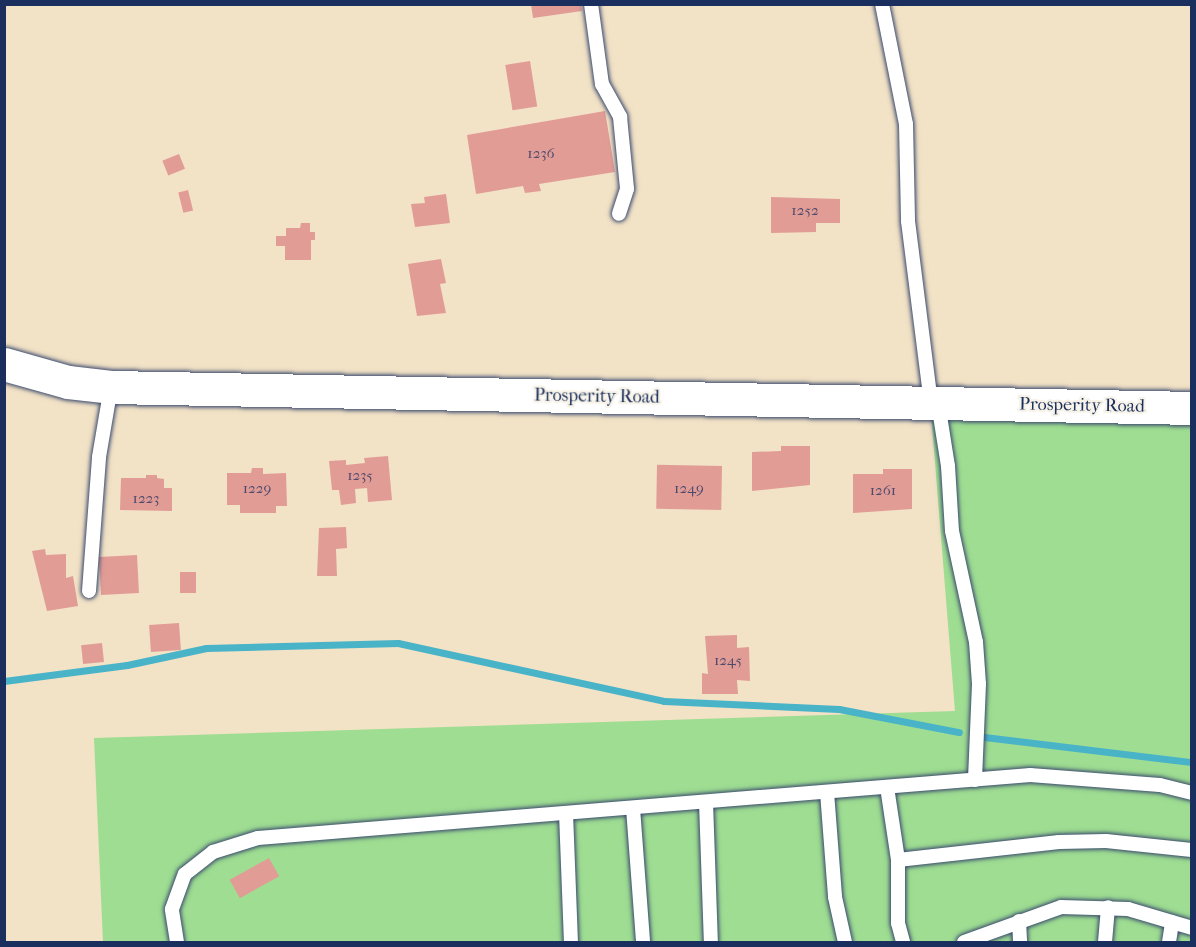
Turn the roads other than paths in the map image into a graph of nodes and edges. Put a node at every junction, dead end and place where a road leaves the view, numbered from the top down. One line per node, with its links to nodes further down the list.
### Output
1 (591, 4): 3 (lane)
2 (882, 4): 6 (lane)
3 (619, 214)
4 (4, 364): 5 (street, Prosperity Road)
5 (111, 387): 6 (street, Prosperity Road); 8 (lane)
6 (934, 403): 7 (street, Prosperity Road); 9 (lane)
7 (1191, 408)
8 (89, 591)
9 (975, 780): 10 (lane); 12 (lane)
10 (887, 787): 11 (lane); 17 (lane)
11 (827, 792): 13 (lane); 26 (lane)
12 (1191, 793)
13 (706, 802): 14 (lane); 25 (lane)
14 (633, 808): 15 (lane); 24 (lane)
15 (566, 813): 22 (lane); 23 (lane)
16 (1191, 850): 17 (lane)
17 (898, 860): 27 (lane)
18 (1108, 907): 19 (lane); 20 (lane); 30 (lane)
19 (1019, 921): 28 (lane); 29 (lane)
20 (1172, 922): 21 (lane); 31 (lane)
21 (1191, 928)
22 (177, 942)
23 (571, 942)
24 (643, 942)
25 (711, 942)
26 (845, 942)
27 (903, 942)
28 (964, 942)
29 (1020, 942)
30 (1105, 942)
31 (1169, 942)

